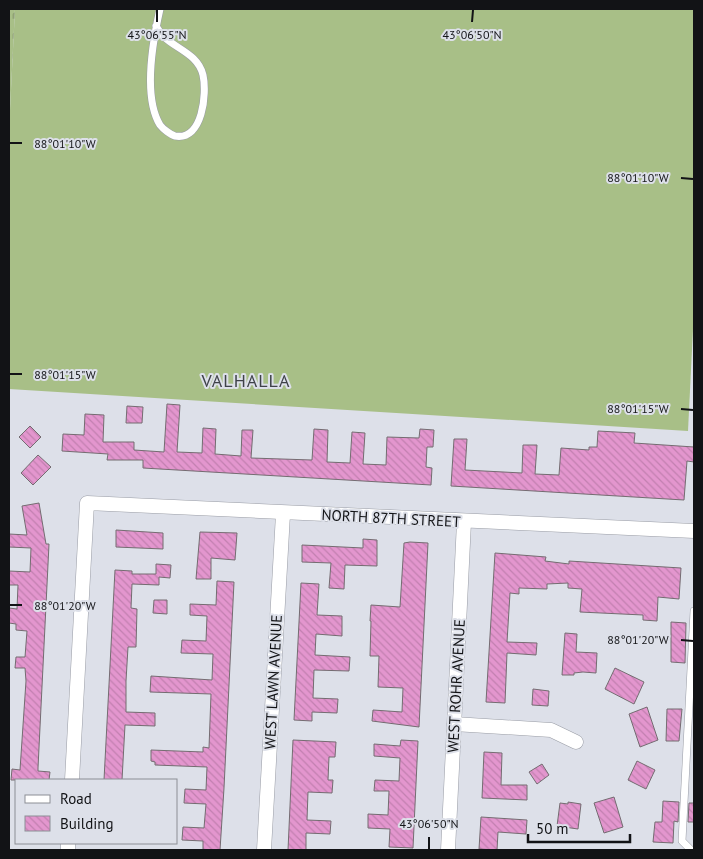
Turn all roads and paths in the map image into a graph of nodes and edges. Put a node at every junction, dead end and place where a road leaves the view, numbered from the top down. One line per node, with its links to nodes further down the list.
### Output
1 (160, 9): 2 (lane)
2 (156, 26): 2 (lane)
3 (282, 514): 4 (street, NORTH 87TH STREET); 9 (street, NORTH 87TH STREET); 10 (street, WEST LAWN AVENUE)
4 (464, 522): 5 (street, NORTH 87TH STREET); 7 (street, WEST ROHR AVENUE)
5 (694, 531)
6 (694, 611): 12 (lane)
7 (454, 724): 8 (street); 11 (street, WEST ROHR AVENUE)
8 (576, 742)
9 (72, 779)
10 (264, 850)
11 (448, 850)
12 (691, 850)

